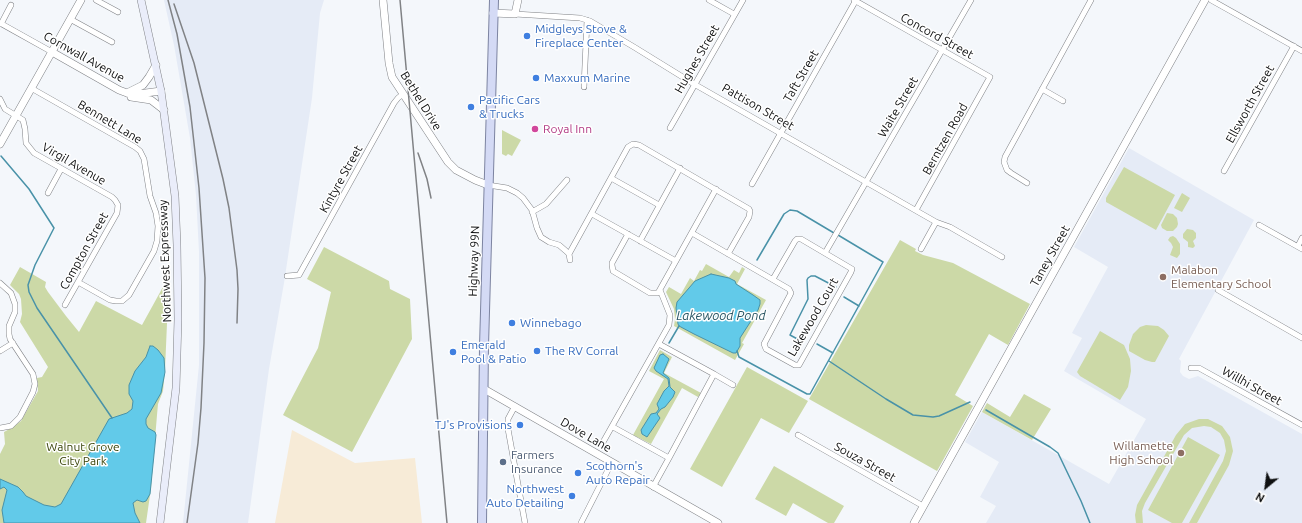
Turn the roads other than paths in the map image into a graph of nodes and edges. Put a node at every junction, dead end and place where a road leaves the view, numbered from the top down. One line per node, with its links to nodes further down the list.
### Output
1 (81, 0): 19 (street)
2 (96, 0): 15 (street)
3 (141, 0): 27 (main road, Northwest Expressway)
4 (383, 0): 35 (street, Bethel Drive)
5 (494, 0): 16 (main road, Highway 99N)
6 (518, 0): 17 (street)
7 (709, 0): 18 (street)
8 (742, 0): 18 (street, Hughes Street)
9 (855, 0): 24 (street, Concord Street); 41 (street, Taft Street)
10 (971, 0): 24 (street, Waite Street)
11 (1090, 0): 32 (street)
12 (1205, 0): 95 (street, Taney Street)
13 (1211, 0): 23 (street)
14 (12, 5): 21 (street)
15 (118, 12)
16 (493, 13): 17 (street, Pattison Street); 51 (main road, Highway 99N)
17 (515, 14): 20 (street, Pattison Street)
18 (734, 14): 29 (street, Hughes Street)
19 (70, 18): 22 (street); 26 (street)
20 (587, 20): 29 (street, Pattison Street); 31 (street)
21 (1, 23): 26 (street, Cornwall Avenue)
22 (112, 42)
23 (1294, 46): 25 (street); 45 (street, Ellsworth Street)
24 (942, 50): 28 (street, Concord Street); 48 (street, Waite Street)
25 (1302, 51)
26 (52, 52): 30 (street); 34 (street, Cornwall Avenue)
27 (156, 65): 33 (main road, Northwest Expressway); 34 (street)
28 (990, 77): 56 (street, Berntzen Road)
29 (694, 84): 40 (street, Hughes Street); 41 (street, Pattison Street)
30 (31, 88): 39 (street); 73 (street, Bennett Lane)
31 (584, 88)
32 (1042, 89): 37 (street); 49 (street)
33 (161, 91): 34 (street, Cornwall Avenue); 38 (main road, Northwest Expressway)
34 (127, 93): 38 (street)
35 (403, 94): 51 (street, Bethel Drive); 71 (street, Kintyre Street)
36 (0, 99): 39 (street, Virgil Avenue)
37 (1063, 101)
38 (164, 110): 96 (main road, Northwest Expressway)
39 (16, 116): 42 (street); 44 (street, Virgil Avenue)
40 (670, 128)
41 (780, 133): 48 (street, Pattison Street); 50 (street, Taft Street)
42 (0, 144)
43 (680, 168): 46 (street); 52 (street); 55 (street)
44 (61, 169): 53 (street); 54 (street, Virgil Avenue)
45 (1224, 171)
46 (611, 178): 55 (street); 58 (street)
47 (567, 180): 57 (street)
48 (866, 182): 56 (street, Pattison Street); 67 (street, Waite Street)
49 (1027, 183)
50 (752, 184)
51 (488, 185): 57 (street); 85 (main road, Highway 99N)
52 (716, 189): 61 (street); 68 (street)
53 (48, 193)
54 (118, 205): 73 (street, Compton Street)
55 (660, 205): 64 (street)
56 (916, 210): 59 (street, Pattison Street)
57 (532, 212): 58 (street)
58 (592, 214): 62 (street)
59 (936, 222): 66 (street); 69 (street, Pattison Street)
60 (1259, 225): 65 (street)
61 (692, 233): 68 (street, Lakewood Court); 70 (street)
62 (628, 234): 64 (street); 75 (street)
63 (1302, 238): 65 (street)
64 (640, 241): 70 (street)
65 (1300, 248)
66 (921, 249)
67 (825, 253): 72 (street, Lakewood Court); 72 (street, Lakewood Court)
68 (728, 254): 72 (street, Lakewood Court)
69 (1002, 257)
70 (676, 261): 75 (street)
71 (287, 276)
72 (773, 279)
73 (78, 282): 77 (street, Compton Street)
74 (0, 283): 79 (street)
75 (660, 290): 80 (street)
76 (1218, 290): 78 (street)
77 (65, 306)
78 (1302, 338)
79 (13, 343): 81 (street); 89 (street)
80 (659, 344): 83 (street); 88 (street)
81 (0, 351)
82 (1191, 368): 87 (street, Willhi Street)
83 (714, 374): 84 (street); 92 (street)
84 (733, 385)
85 (484, 389): 86 (street, Dove Lane); 97 (main road, Highway 99N)
86 (515, 406): 93 (street, Dove Lane); 98 (street)
87 (1302, 424)
88 (613, 427): 91 (street); 92 (street)
89 (0, 428)
90 (798, 435): 95 (street, Souza Street)
91 (602, 444)
92 (668, 458): 94 (street)
93 (612, 462): 94 (street, Dove Lane); 99 (street)
94 (653, 487): 100 (street, Dove Lane)
95 (924, 506): 101 (street, Taney Street)
96 (160, 523)
97 (482, 523)
98 (525, 523)
99 (581, 523)
100 (718, 523)
101 (914, 523)

